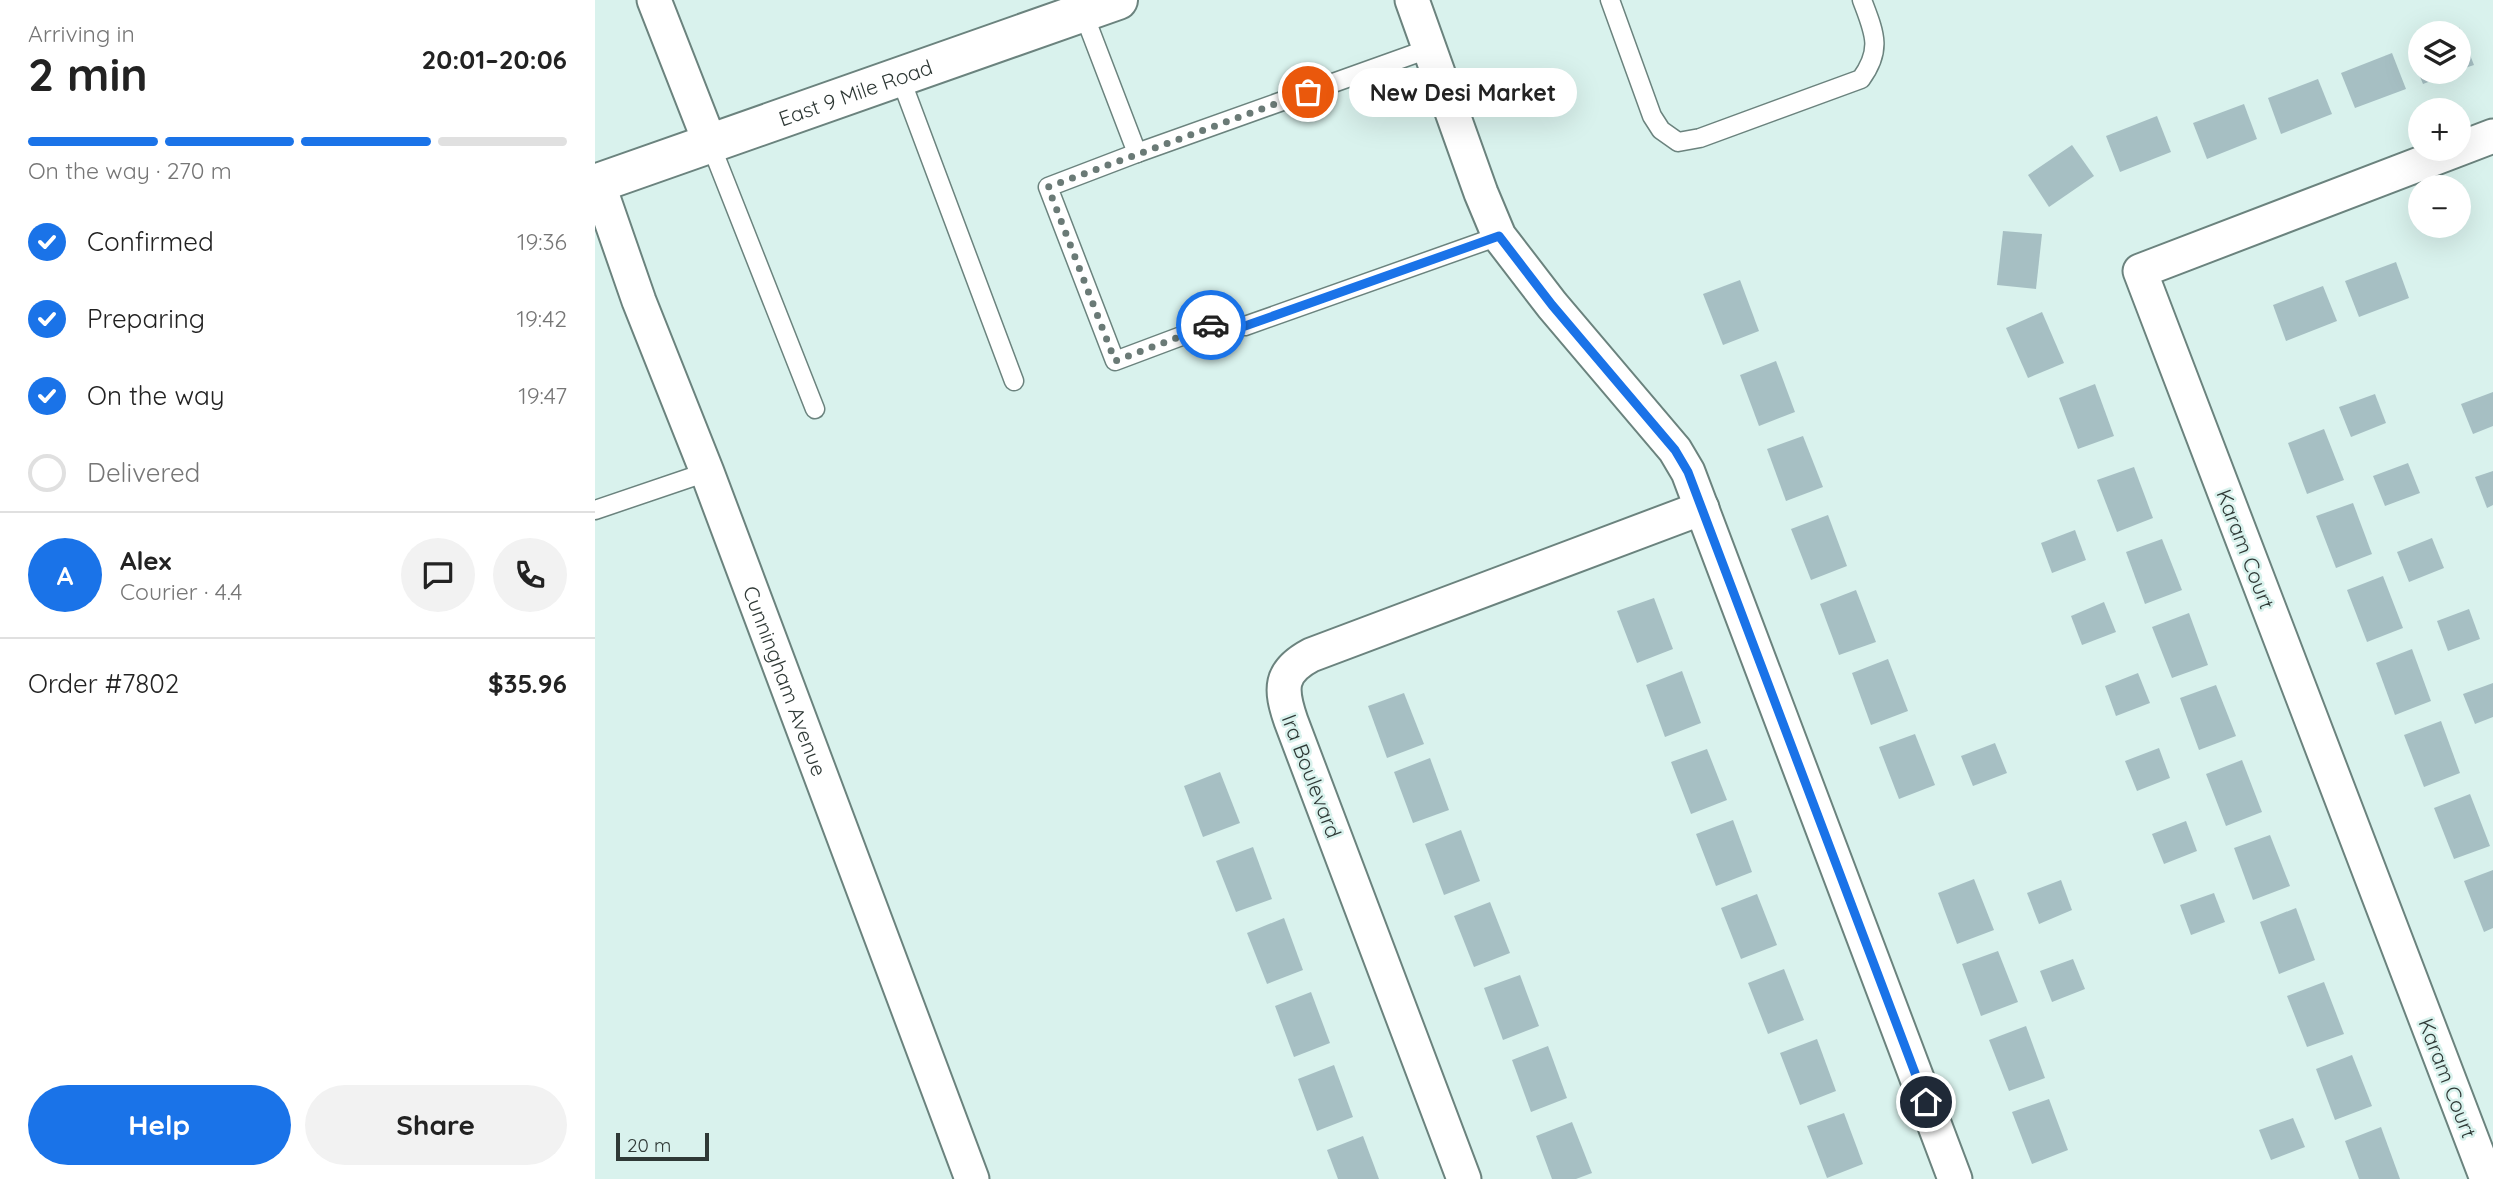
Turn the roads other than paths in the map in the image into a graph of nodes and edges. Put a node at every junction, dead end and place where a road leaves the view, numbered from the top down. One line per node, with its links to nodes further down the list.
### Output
1 (654, 0): 9 (street)
2 (1412, 0): 6 (street)
3 (1610, 0): 4 (lane)
4 (1862, 0)
5 (1100, 6): 7 (main road, East 9 Mile Road); 10 (lane)
6 (1431, 48): 10 (lane); 12 (street)
7 (900, 77): 9 (main road, East 9 Mile Road); 13 (lane)
8 (2493, 136): 21 (street, Karam Court)
9 (711, 143): 11 (main road, East 9 Mile Road); 14 (lane)
10 (1137, 153): 12 (lane)
11 (596, 183): 15 (street, Cunningham Avenue)
12 (1499, 236): 16 (street)
13 (1014, 381)
14 (815, 408)
15 (707, 472): 17 (lane); 18 (street, Cunningham Avenue)
16 (1702, 508): 19 (street, Ira Boulevard); 20 (street)
17 (595, 510)
18 (972, 1179)
19 (1464, 1179)
20 (1955, 1179)
21 (2487, 1179)

